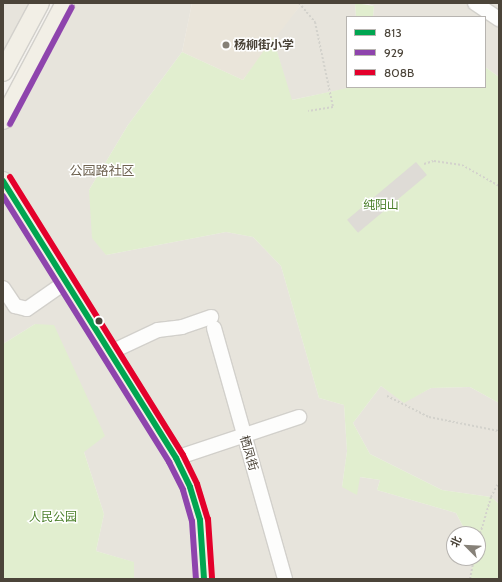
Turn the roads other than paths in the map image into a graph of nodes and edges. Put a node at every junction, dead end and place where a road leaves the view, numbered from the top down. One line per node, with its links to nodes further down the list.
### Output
1 (40, 3): 5 (main road)
2 (66, 3): 6 (main road)
3 (474, 3): 4 (street)
4 (499, 19)
5 (3, 72)
6 (3, 117)
7 (3, 181): 8 (main road)
8 (66, 281): 9 (street); 10 (main road)
9 (3, 288)
10 (111, 352): 12 (street, 栖凤街); 13 (main road)
11 (299, 417): 12 (street)
12 (244, 435): 13 (street); 15 (street, 栖凤街)
13 (176, 458): 14 (main road)
14 (204, 579)
15 (285, 579)

